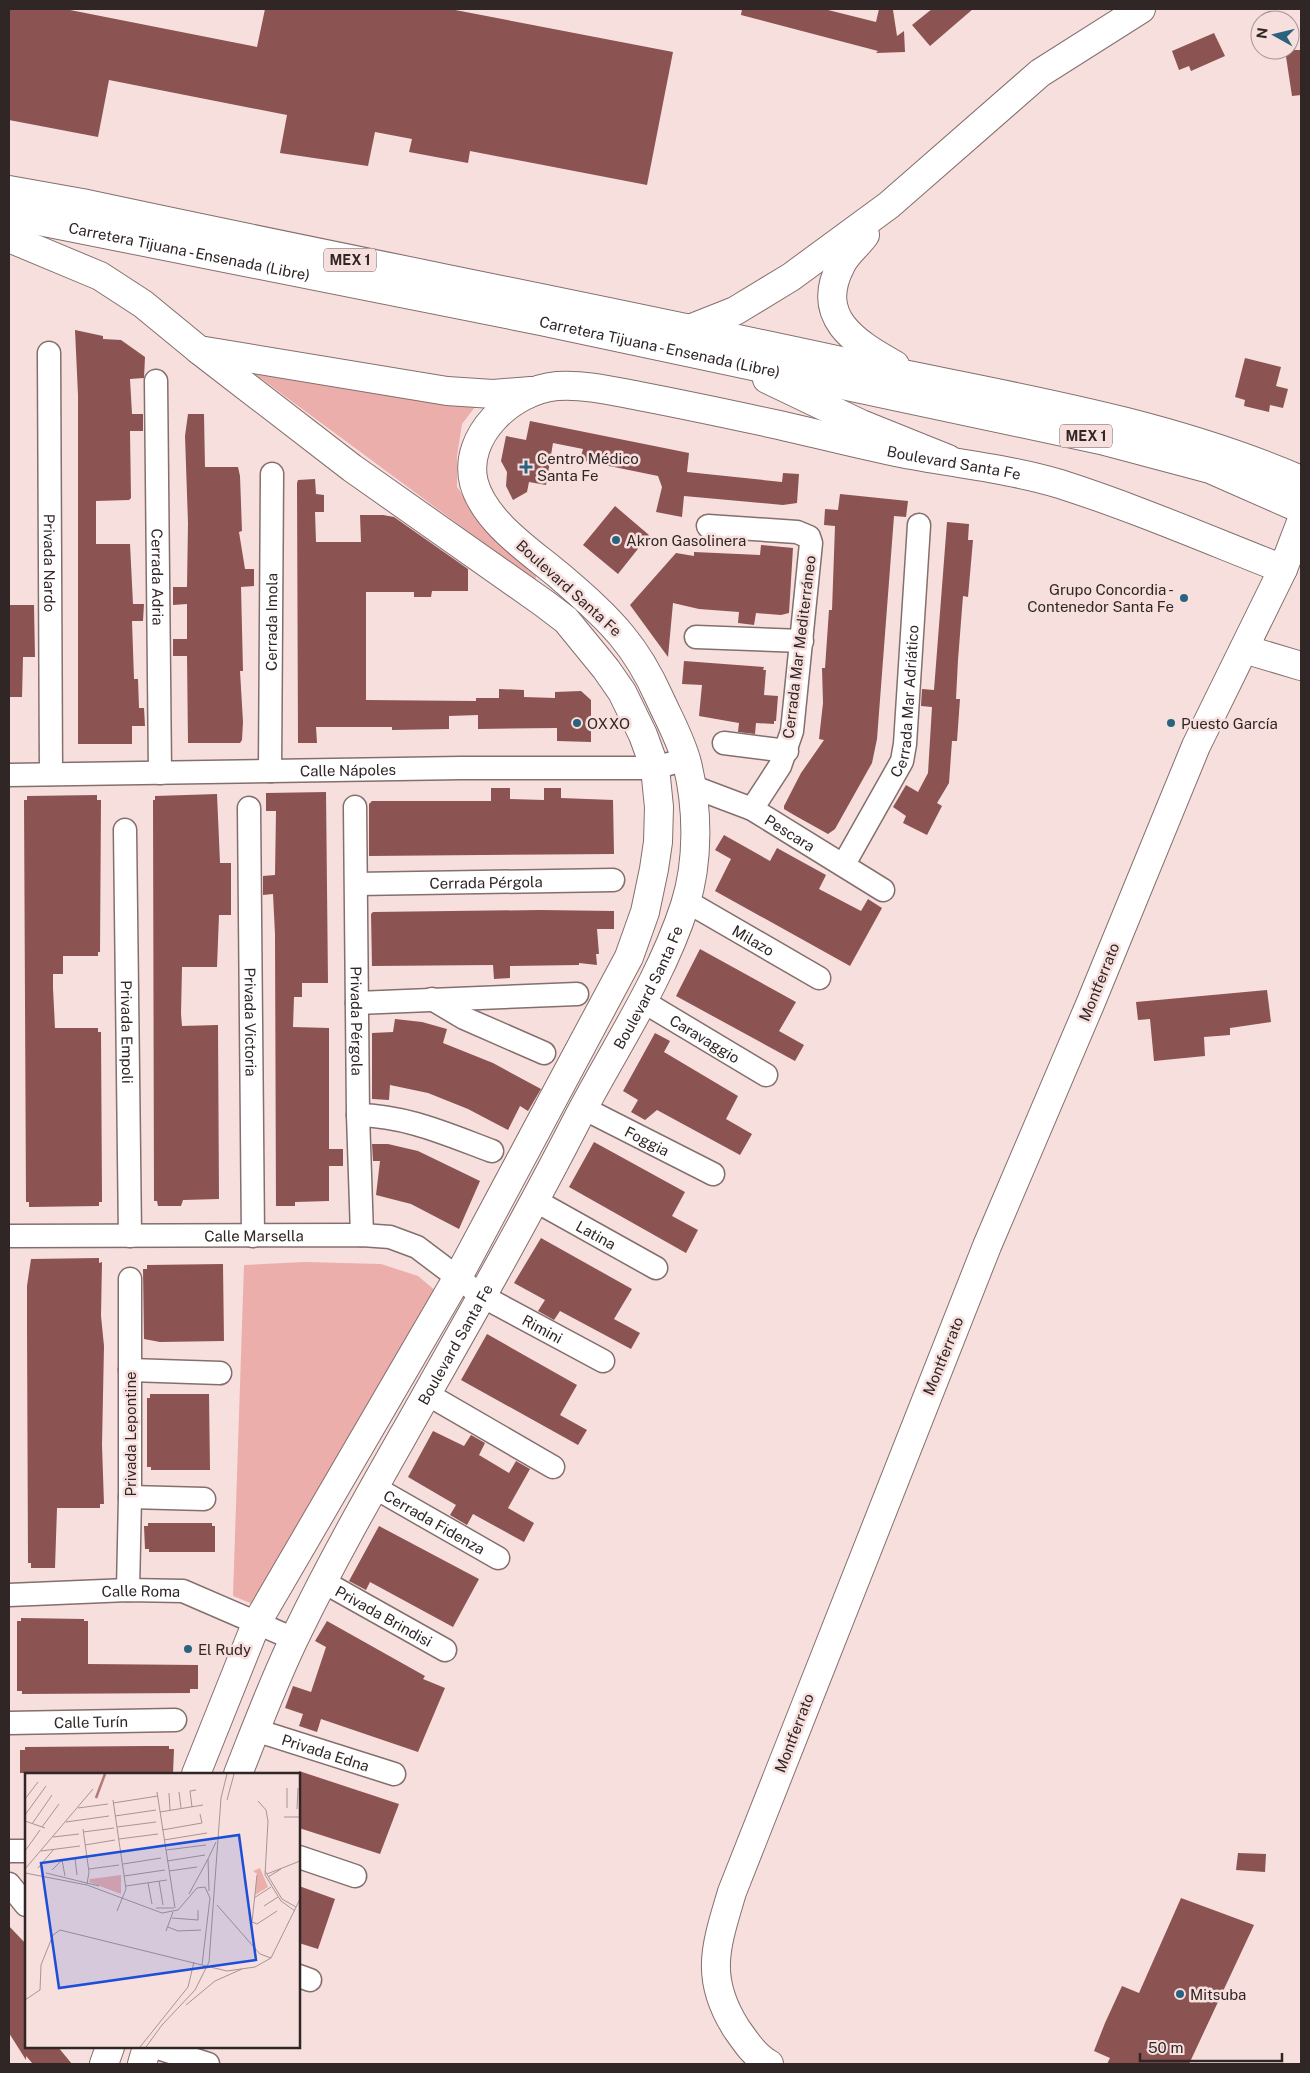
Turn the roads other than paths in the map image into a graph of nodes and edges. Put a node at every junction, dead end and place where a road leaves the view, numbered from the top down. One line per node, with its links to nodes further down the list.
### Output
1 (1141, 9): 3 (main road)
2 (9, 190): 6 (main road, Carretera Tijuana - Ensenada (Libre) / MEX 1)
3 (889, 205): 6 (main road); 10 (main road)
4 (9, 215): 9 (main road, Carretera Tijuana - Ensenada (Libre) / MEX 1)
5 (9, 238): 7 (main road, Boulevard Santa Fe)
6 (692, 328): 10 (main road, Carretera Tijuana - Ensenada (Libre) / MEX 1)
7 (199, 350): 12 (main road); 22 (main road, Boulevard Santa Fe)
8 (49, 353): 33 (street, Privada Nardo)
9 (730, 361): 13 (main road); 16 (main road, Carretera Tijuana - Ensenada (Libre) / MEX 1)
10 (914, 376): 15 (main road, Carretera Tijuana - Ensenada (Libre) / MEX 1)
11 (156, 381): 32 (street, Cerrada Adria)
12 (532, 391): 13 (main road, Boulevard Santa Fe); 21 (main road, Boulevard Santa Fe)
13 (948, 459): 20 (main road, Boulevard Santa Fe)
14 (272, 474): 31 (street, Cerrada Imola)
15 (1301, 480)
16 (1301, 509)
17 (1301, 522): 20 (main road, Montferrato)
18 (920, 525): 40 (street, Cerrada Mar Adriático)
19 (708, 526): 24 (street, Cerrada Mar Mediterráneo)
20 (1283, 569): 25 (main road, Montferrato)
21 (569, 584): 22 (street); 29 (main road, Boulevard Santa Fe)
22 (545, 604): 30 (main road, Boulevard Santa Fe)
23 (696, 637): 24 (street)
24 (802, 641): 28 (street, Cerrada Mar Mediterráneo)
25 (1244, 649): 26 (main road); 98 (main road, Montferrato)
26 (1301, 666)
27 (724, 743): 28 (street)
28 (787, 751): 38 (street, Cerrada Mar Mediterráneo)
29 (686, 759): 30 (street, Calle Nápoles); 35 (main road, Boulevard Santa Fe)
30 (655, 768): 31 (street, Calle Nápoles); 62 (main road, Boulevard Santa Fe)
31 (270, 771): 32 (street, Calle Nápoles)
32 (160, 773): 33 (street, Calle Nápoles)
33 (50, 774): 34 (street, Calle Nápoles)
34 (9, 775)
35 (691, 786): 38 (street, Pescara); 44 (main road, Boulevard Santa Fe)
36 (355, 807): 42 (street, Privada Pérgola)
37 (249, 808): 60 (street, Privada Victoria)
38 (752, 809): 40 (street, Pescara)
39 (125, 830): 59 (street, Privada Empoli)
40 (844, 864): 43 (street, Pescara)
41 (614, 880): 42 (street, Cerrada Pérgola)
42 (357, 884): 49 (street, Privada Pérgola)
43 (883, 890)
44 (686, 901): 45 (street, Milazo); 48 (main road, Boulevard Santa Fe)
45 (819, 978)
46 (577, 994): 47 (street)
47 (432, 999): 49 (street); 50 (street)
48 (644, 1002): 51 (street, Caravaggio); 52 (main road, Boulevard Santa Fe)
49 (357, 1003): 53 (street, Privada Pérgola)
50 (544, 1052)
51 (766, 1075)
52 (583, 1108): 55 (street, Foggia); 56 (main road, Boulevard Santa Fe)
53 (358, 1115): 54 (street); 57 (street, Privada Pérgola)
54 (492, 1151)
55 (713, 1174)
56 (536, 1201): 61 (street, Latina); 64 (main road, Boulevard Santa Fe)
57 (362, 1235): 60 (street, Calle Marsella); 62 (street, Calle Marsella)
58 (9, 1236): 59 (street, Calle Marsella)
59 (130, 1236): 60 (street, Calle Marsella)
60 (253, 1236)
61 (656, 1268)
62 (458, 1277): 64 (street, Calle Marsella); 77 (main road, Boulevard Santa Fe)
63 (130, 1279): 66 (street, Privada Lepontine)
64 (482, 1296): 65 (street, Rimini); 68 (main road, Boulevard Santa Fe)
65 (603, 1361)
66 (130, 1370): 67 (street); 71 (street, Privada Lepontine)
67 (220, 1373)
68 (427, 1394): 69 (street); 70 (main road, Boulevard Santa Fe)
69 (553, 1467)
70 (372, 1486): 73 (street, Cerrada Fidenza); 74 (main road, Boulevard Santa Fe)
71 (130, 1497): 72 (street); 75 (street, Privada Lepontine)
72 (204, 1499)
73 (498, 1558)
74 (322, 1582): 78 (main road, Boulevard Santa Fe); 79 (street, Privada Brindisi)
75 (128, 1590): 76 (street, Calle Roma); 77 (street, Calle Roma)
76 (9, 1595)
77 (256, 1624): 78 (street, Calle Roma); 83 (main road, Boulevard Santa Fe)
78 (294, 1639): 82 (main road, Boulevard Santa Fe)
79 (446, 1650)
80 (175, 1720): 81 (street, Calle Turín)
81 (9, 1722)
82 (255, 1730): 84 (main road, Boulevard Santa Fe); 85 (street, Privada Edna)
83 (196, 1773)
84 (238, 1773)
85 (394, 1774)
86 (9, 1850): 87 (street)
87 (25, 1851)
88 (300, 1857): 89 (street)
89 (355, 1876)
90 (9, 1884): 91 (street)
91 (25, 1904)
92 (110, 2048): 95 (main road)
93 (147, 2048): 96 (main road)
94 (159, 2048): 97 (street)
95 (104, 2064)
96 (142, 2064)
97 (208, 2064)
98 (769, 2064)

